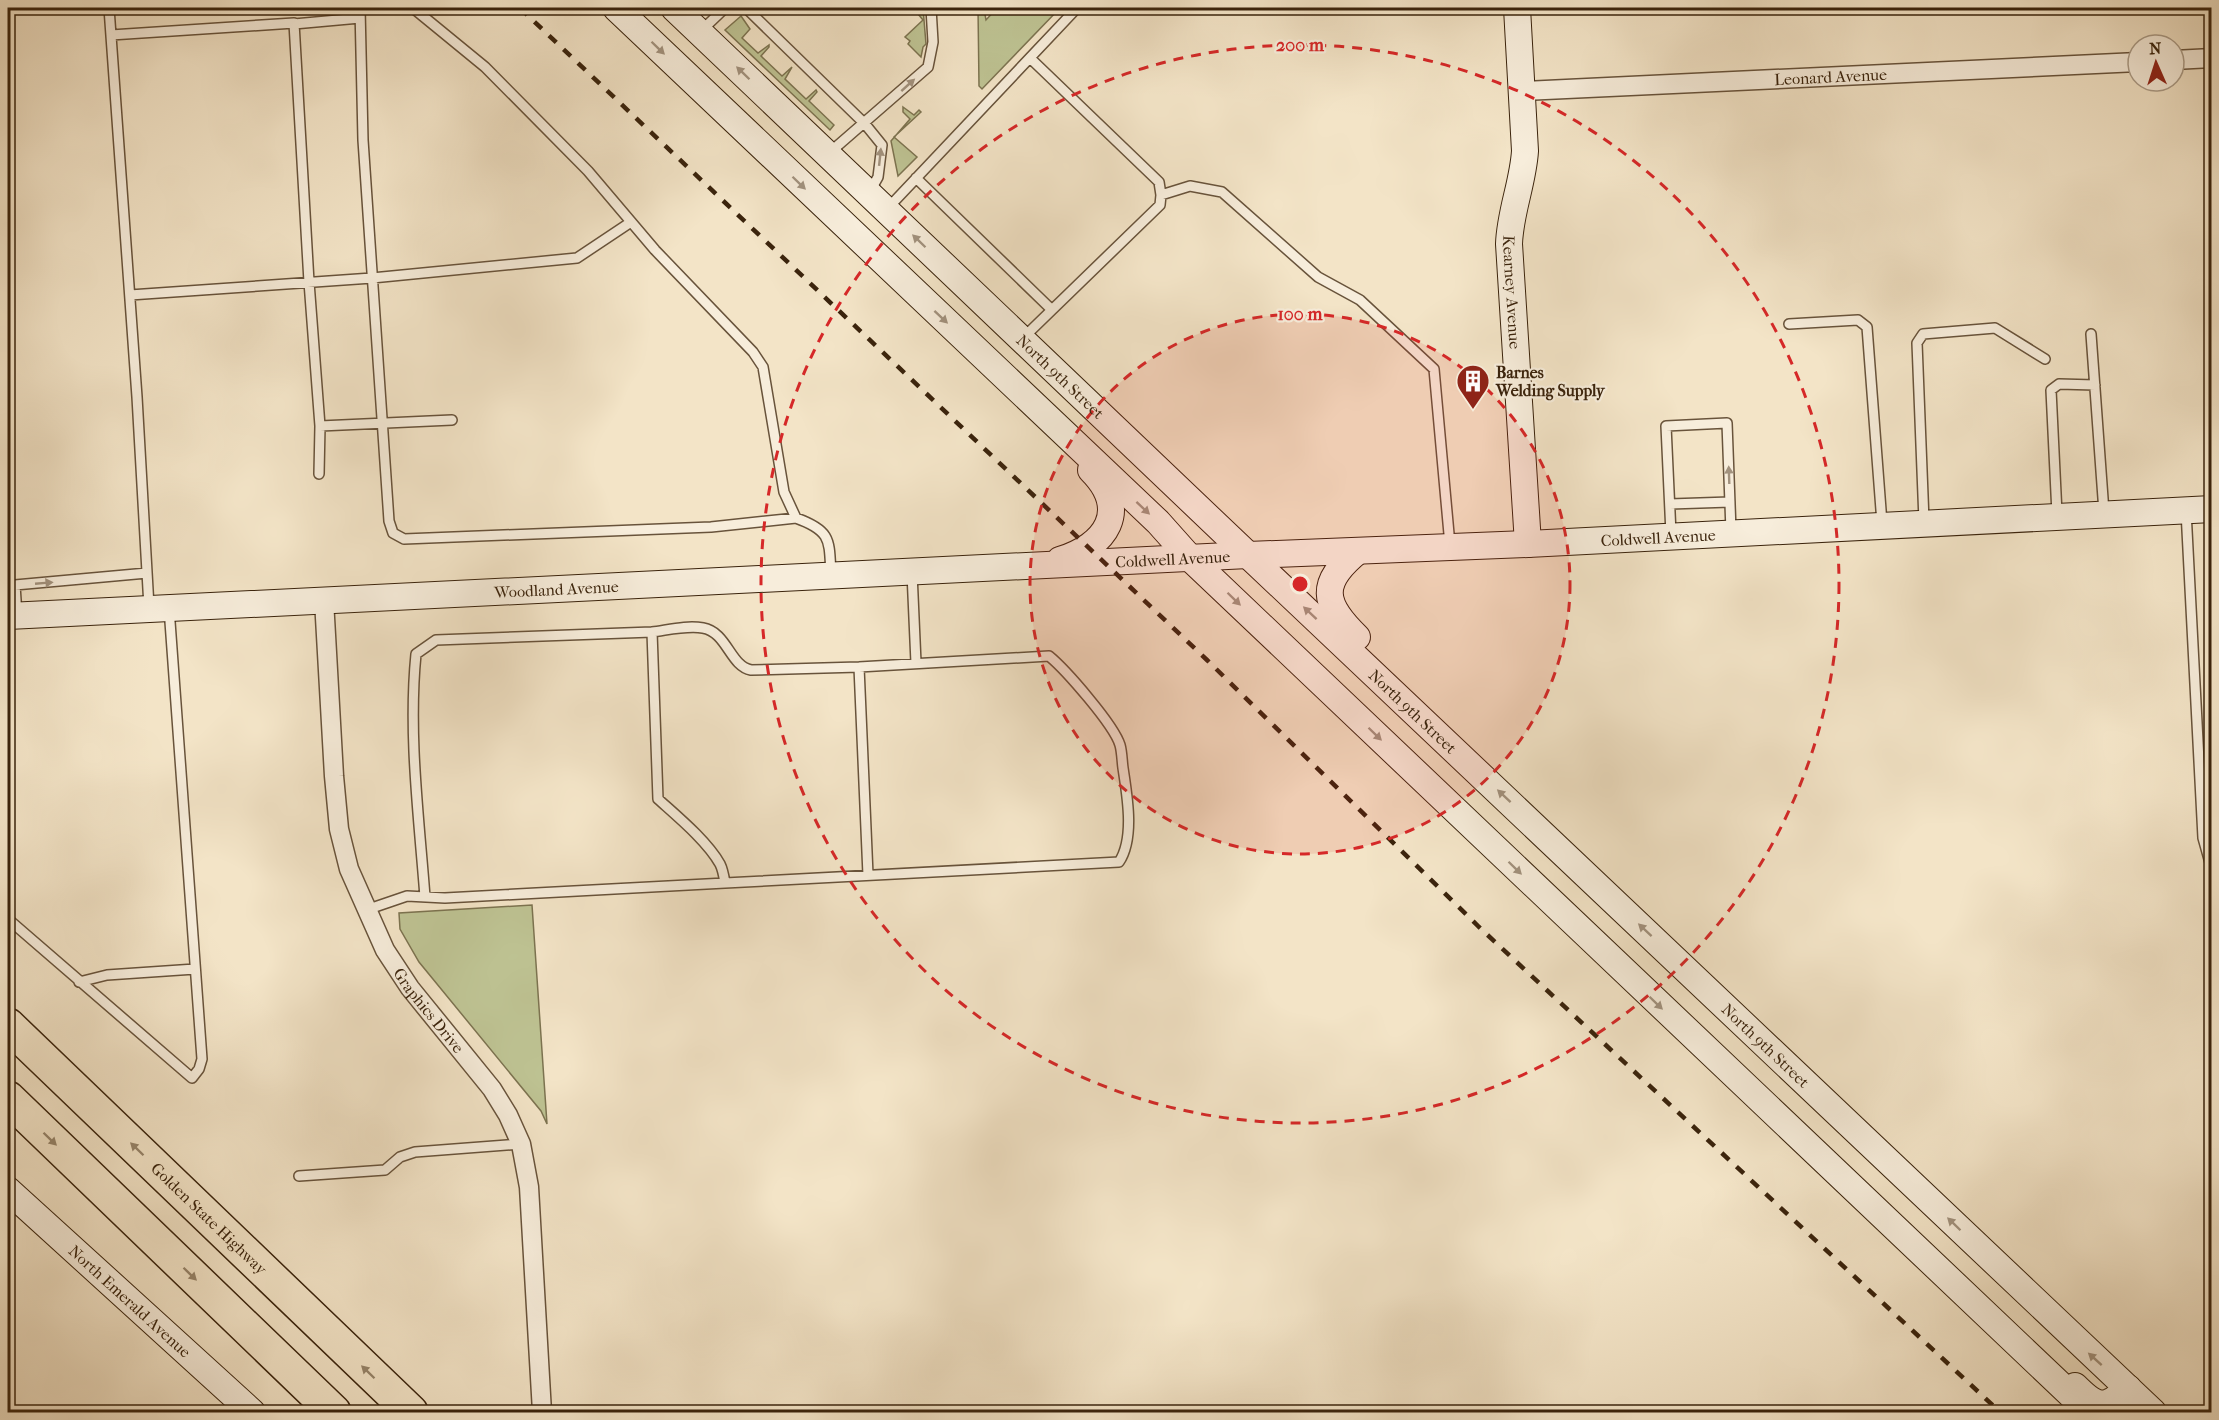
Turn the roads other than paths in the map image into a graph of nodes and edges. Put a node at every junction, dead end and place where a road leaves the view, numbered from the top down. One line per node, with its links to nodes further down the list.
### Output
1 (109, 8): 14 (lane)
2 (360, 8): 11 (lane)
3 (413, 8): 25 (lane)
4 (616, 8): 35 (street, one-way to 35)
5 (674, 8): 13 (street, North 9th Street)
6 (725, 8): 13 (lane)
7 (746, 8): 20 (lane)
8 (932, 8): 20 (lane, one-way to 8)
9 (1077, 8): 15 (lane)
10 (1517, 8): 19 (street, Kearney Avenue)
11 (360, 18): 12 (lane); 26 (lane)
12 (294, 24): 14 (lane); 27 (lane)
13 (700, 32): 21 (street, North 9th Street, one-way to 13)
14 (111, 35): 28 (lane)
15 (1030, 58): 22 (lane); 23 (lane)
16 (2211, 58): 17 (street)
17 (2186, 59)
18 (2126, 63): 19 (street, Leonard Avenue)
19 (1523, 92): 51 (street, Kearney Avenue)
20 (865, 124): 21 (lane); 24 (lane, one-way to 20)
21 (828, 154): 24 (street, North 9th Street)
22 (916, 178): 24 (lane); 29 (lane)
23 (1161, 195): 29 (lane); 52 (lane)
24 (878, 201): 32 (street, North 9th Street, one-way to 24)
25 (631, 222): 26 (lane); 46 (lane)
26 (372, 278): 27 (lane); 37 (lane)
27 (309, 282): 28 (lane); 38 (lane)
28 (130, 294): 59 (lane)
29 (1051, 309): 32 (lane)
30 (1789, 324): 48 (lane)
31 (2091, 334): 34 (lane)
32 (1022, 339): 54 (street, North 9th Street)
33 (2045, 359): 47 (lane)
34 (2095, 384): 44 (lane); 45 (lane)
35 (1033, 404): 55 (street, one-way to 55); 57 (street)
36 (452, 420): 37 (lane)
37 (382, 423): 38 (lane); 46 (lane)
38 (320, 426): 39 (lane)
39 (319, 474)
40 (1730, 502): 41 (lane); 41 (lane, one-way to 41); 49 (lane)
41 (1670, 504): 50 (lane)
42 (2211, 509): 43 (street, Coldwell Avenue)
43 (2186, 510): 44 (street, Coldwell Avenue); 68 (lane)
44 (2104, 514): 45 (street, Coldwell Avenue)
45 (2058, 516): 47 (street, Coldwell Avenue)
46 (796, 518): 60 (lane)
47 (1924, 524): 48 (street, Coldwell Avenue)
48 (1882, 526): 49 (street, Coldwell Avenue)
49 (1731, 534): 50 (street, Coldwell Avenue)
50 (1671, 536): 51 (street, Coldwell Avenue)
51 (1528, 544): 52 (street, Coldwell Avenue)
52 (1450, 547): 53 (street, Coldwell Avenue)
53 (1358, 551): 54 (street, Coldwell Avenue); 67 (street)
54 (1248, 555): 55 (street, Coldwell Avenue); 67 (street, North 9th Street, one-way to 54)
55 (1191, 559): 56 (street, Coldwell Avenue); 81 (street, one-way to 81)
56 (1105, 563): 57 (street, Woodland Avenue)
57 (1042, 565): 58 (street, Woodland Avenue)
58 (912, 572): 60 (street, Woodland Avenue); 65 (lane)
59 (147, 573): 62 (lane); 63 (lane, one-way to 59)
60 (831, 575): 61 (street, Woodland Avenue)
61 (324, 600): 62 (street, Woodland Avenue); 72 (street, Graphics Drive)
62 (159, 607): 63 (street, Woodland Avenue); 74 (lane)
63 (12, 615)
64 (652, 632): 66 (lane); 70 (lane); 71 (lane)
65 (916, 663): 66 (lane); 69 (lane)
66 (859, 667): 69 (lane)
67 (1414, 711): 82 (street, North 9th Street, one-way to 67)
68 (2211, 870)
69 (868, 875): 70 (lane)
70 (725, 883): 71 (lane)
71 (425, 897): 72 (lane)
72 (366, 910): 78 (street, Graphics Drive)
73 (8, 919): 75 (lane)
74 (195, 969): 75 (lane); 75 (lane)
75 (79, 982)
76 (8, 1026): 85 (highway, Golden State Highway, one-way to 76)
77 (8, 1098): 84 (highway, one-way to 84)
78 (521, 1144): 79 (lane); 86 (street, Graphics Drive)
79 (299, 1176)
80 (8, 1190): 83 (street, North Emerald Avenue)
81 (1938, 1270): 82 (street); 87 (street)
82 (2128, 1388): 88 (street, North 9th Street)
83 (252, 1413)
84 (334, 1413)
85 (411, 1413)
86 (542, 1413)
87 (2089, 1413)
88 (2153, 1413)

